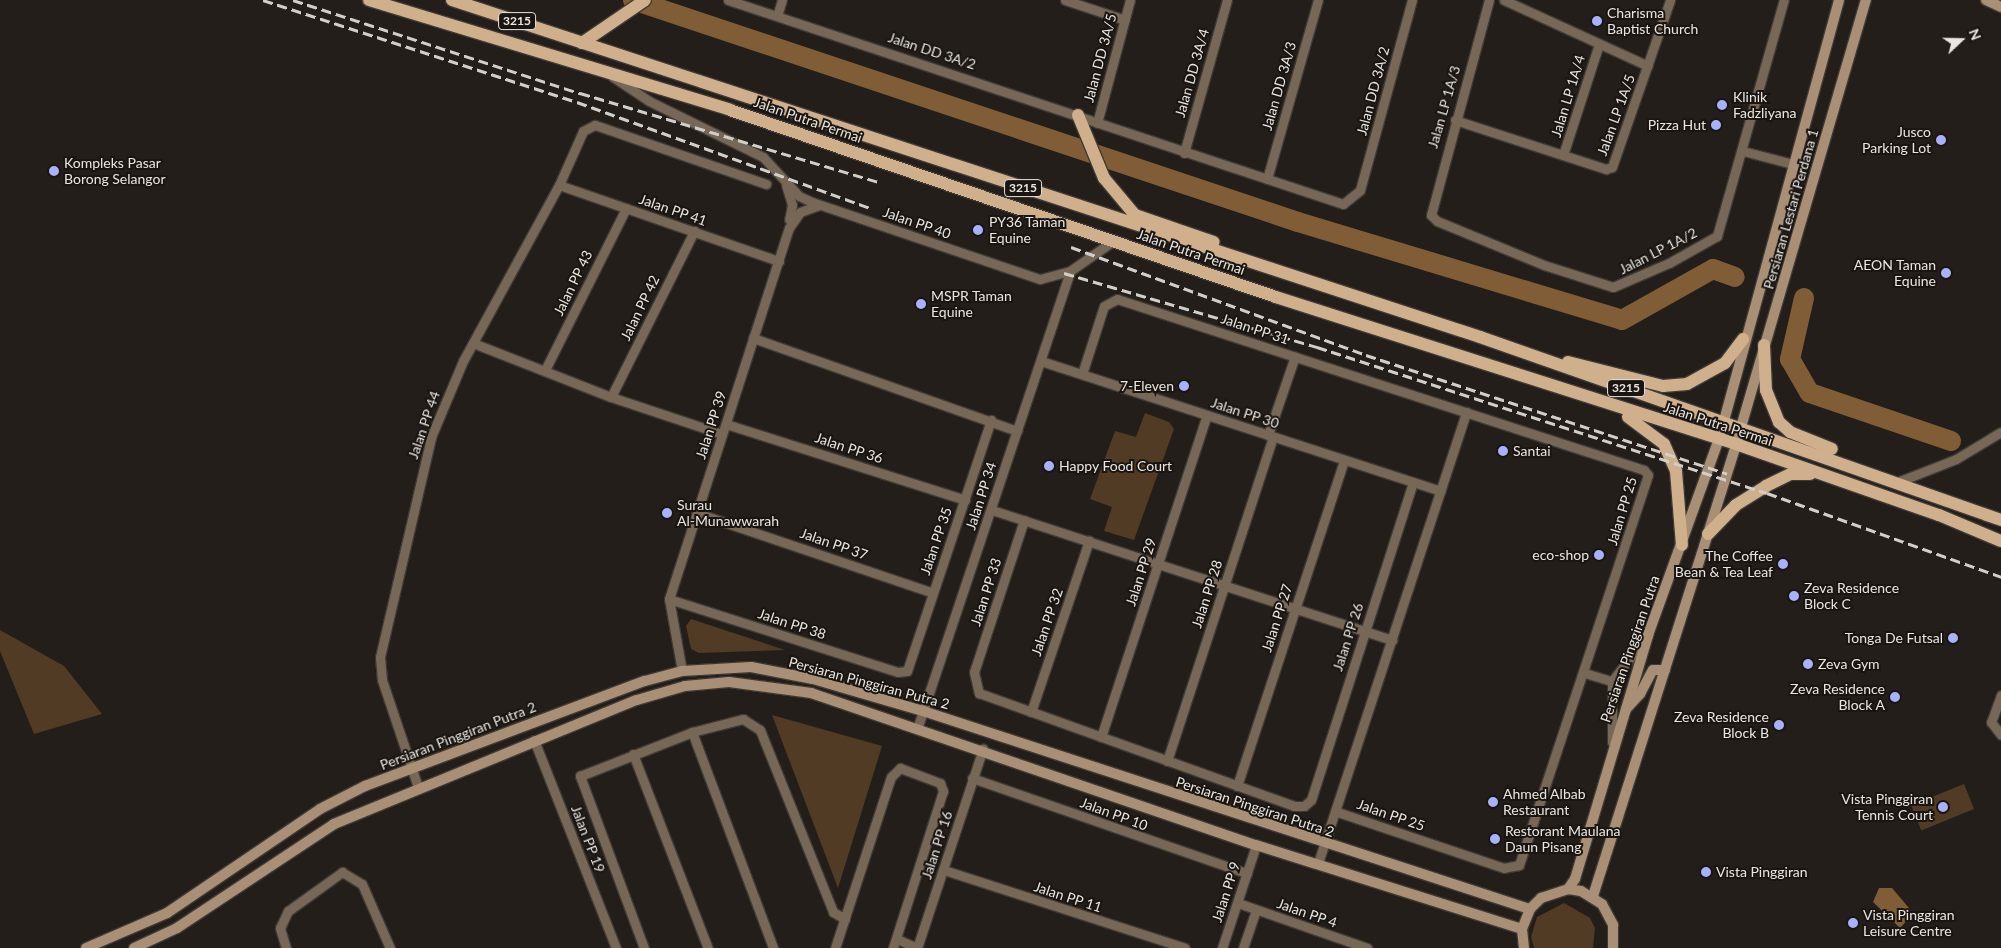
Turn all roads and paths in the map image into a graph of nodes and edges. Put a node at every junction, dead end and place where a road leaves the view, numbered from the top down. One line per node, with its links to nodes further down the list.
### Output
1 (369, 0): 24 (main road, Jalan Putra Permai / 3215)
2 (452, 0): 21 (main road, Jalan Putra Permai / 3215)
3 (645, 0): 21 (main road)
4 (728, 0): 19 (street, Jalan DD 3A/2)
5 (782, 0): 19 (street)
6 (1065, 0): 20 (street)
7 (1130, 0): 20 (street, Jalan DD 3A/5)
8 (1227, 0): 29 (street, Jalan DD 3A/4)
9 (1318, 0): 33 (street, Jalan DD 3A/3)
10 (1412, 0): 33 (street, Jalan DD 3A/2)
11 (1489, 0): 26 (street, Jalan LP 1A/3)
12 (1504, 0): 22 (street)
13 (1670, 0): 23 (street, Jalan LP 1A/5)
14 (1784, 0): 28 (street, Jalan LP 1A/2)
15 (1839, 0): 31 (street, Persiaran Lestari Perdana 1)
16 (1866, 0): 48 (street, Persiaran Lestari Perdana 1)
17 (1986, 0): 18 (street)
18 (2001, 7)
19 (777, 16): 25 (street, Jalan DD 3A/2)
20 (1125, 20): 27 (street, Jalan DD 3A/5)
21 (582, 42): 44 (main road, Jalan Putra Permai / 3215)
22 (1599, 44): 23 (street); 30 (street, Jalan LP 1A/4)
23 (1648, 66): 30 (street, Jalan LP 1A/5)
24 (600, 69): 32 (street, Jalan PP 40); 41 (main road, Jalan Putra Permai / 3215)
25 (1078, 115): 27 (street, Jalan DD 3A/2); 44 (main road)
26 (1455, 120): 30 (street, Jalan LP 1A/5); 38 (street, Jalan LP 1A/3)
27 (1097, 123): 29 (street, Jalan DD 3A/2)
28 (1742, 150): 31 (street); 38 (street, Jalan LP 1A/2)
29 (1184, 153): 33 (street, Jalan DD 3A/2)
30 (1564, 156)
31 (1793, 164): 46 (street, Persiaran Lestari Perdana 1)
32 (778, 170): 36 (street, Jalan PP 40); 39 (street)
33 (1267, 180)
34 (766, 184): 35 (street, Jalan PP 44)
35 (559, 185): 37 (street, Jalan PP 41); 47 (street, Jalan PP 44)
36 (819, 205): 39 (street, Jalan PP 39); 43 (street, Jalan PP 40)
37 (626, 208): 40 (street, Jalan PP 41); 52 (street, Jalan PP 43)
38 (1437, 221)
39 (789, 228): 42 (street, Jalan PP 39)
40 (694, 231): 42 (street, Jalan PP 41); 54 (street, Jalan PP 42)
41 (1113, 241): 43 (street, Jalan PP 40); 55 (main road, Jalan Putra Permai / 3215)
42 (779, 261): 45 (street, Jalan PP 39)
43 (1070, 271): 51 (street, Jalan PP 34)
44 (1296, 278): 49 (main road, Jalan Putra Permai / 3215)
45 (753, 338): 59 (street); 60 (street, Jalan PP 39)
46 (1743, 339): 49 (main road); 58 (street, Persiaran Lestari Perdana 1)
47 (473, 343): 52 (street); 109 (street, Jalan PP 44)
48 (1764, 345): 61 (street, Persiaran Lestari Perdana 1); 69 (main road)
49 (1529, 354): 58 (main road, Jalan Putra Permai / 3215)
50 (1295, 356): 53 (street, Jalan PP 31); 56 (street, Jalan PP 31); 65 (street, Jalan PP 28)
51 (1041, 361): 53 (street, Jalan PP 30); 62 (street, Jalan PP 34)
52 (546, 370): 54 (street)
53 (1082, 374): 57 (street, Jalan PP 30)
54 (611, 397): 64 (street)
55 (1609, 406): 66 (main road, Jalan Putra Permai / 3215); 82 (main road)
56 (1466, 412): 73 (street, Jalan PP 25); 94 (street, Jalan PP 25)
57 (1207, 415): 65 (street, Jalan PP 30); 83 (street, Jalan PP 29)
58 (1724, 419): 61 (main road, Jalan Putra Permai / 3215); 66 (street, Persiaran Pinggiran Putra)
59 (991, 420): 62 (street); 74 (street, Jalan PP 35)
60 (726, 424): 64 (street, Jalan PP 39); 74 (street, Jalan PP 36)
61 (1742, 426): 67 (street); 69 (main road, Jalan Putra Permai / 3215)
62 (1018, 431): 75 (street, Jalan PP 34)
63 (2001, 432): 71 (street)
64 (722, 434): 76 (street, Jalan PP 39)
65 (1271, 436): 68 (street, Jalan PP 30); 84 (street, Jalan PP 28)
66 (1719, 439): 67 (main road, Jalan Putra Permai / 3215); 82 (street, Persiaran Pinggiran Putra)
67 (1736, 444): 70 (main road, Jalan Putra Permai / 3215); 79 (street)
68 (1344, 460): 72 (street, Jalan PP 30); 87 (street, Jalan PP 27)
69 (1868, 470): 71 (main road, Jalan Putra Permai / 3215)
70 (1820, 474): 79 (main road); 81 (main road, Jalan Putra Permai / 3215)
71 (1900, 481): 78 (main road, Jalan Putra Permai / 3215)
72 (1413, 482): 73 (street, Jalan PP 30); 88 (street, Jalan PP 26)
73 (1440, 491): 90 (street, Jalan PP 25)
74 (965, 500): 85 (street, Jalan PP 35)
75 (992, 510): 77 (street); 97 (street, Jalan PP 34)
76 (697, 512): 85 (street, Jalan PP 37); 86 (street, Jalan PP 39)
77 (1024, 520): 80 (street); 99 (street, Jalan PP 33)
78 (2001, 520)
79 (1708, 534): 92 (street)
80 (1089, 541): 83 (street); 99 (street, Jalan PP 32)
81 (2001, 542)
82 (1682, 545): 89 (street, Persiaran Pinggiran Putra)
83 (1158, 564): 84 (street); 103 (street, Jalan PP 29)
84 (1225, 586): 87 (street); 108 (street, Jalan PP 28)
85 (934, 593): 91 (street, Jalan PP 35)
86 (669, 599): 91 (street, Jalan PP 38); 93 (street, Jalan PP 39)
87 (1295, 608): 88 (street); 111 (street, Jalan PP 27)
88 (1364, 631): 90 (street); 111 (street, Jalan PP 26)
89 (1648, 635): 95 (street); 98 (street, Persiaran Pinggiran Putra)
90 (1392, 640): 113 (street, Jalan PP 25)
91 (907, 670)
92 (1665, 670): 98 (street); 120 (street)
93 (682, 671): 97 (street, Persiaran Pinggiran Putra 2); 109 (street, Persiaran Pinggiran Putra 2)
94 (1584, 673): 95 (street); 113 (street, Jalan PP 25)
95 (1612, 681): 105 (street)
96 (2001, 695): 102 (street)
97 (924, 711): 100 (street, Jalan PP 34); 114 (street, Persiaran Pinggiran Putra 2)
98 (1623, 711): 105 (street, Persiaran Pinggiran Putra)
99 (1031, 712): 103 (street)
100 (917, 729): 104 (street, Persiaran Pinggiran Putra 2); 106 (street, Persiaran Pinggiran Putra 2)
101 (692, 732): 107 (street); 124 (street); 135 (street)
102 (1998, 733)
103 (1101, 737): 108 (street)
104 (534, 740): 112 (street, Persiaran Pinggiran Putra 2); 132 (street, Jalan PP 19)
105 (1612, 742): 119 (street, Persiaran Pinggiran Putra)
106 (983, 750): 110 (street, Jalan PP 16); 115 (street, Persiaran Pinggiran Putra 2)
107 (633, 754): 133 (street); 134 (street)
108 (1167, 761): 111 (street)
109 (411, 768): 112 (street, Jalan PP 44); 128 (street, Persiaran Pinggiran Putra 2)
110 (972, 778): 117 (street, Jalan PP 16); 118 (street, Jalan PP 10)
111 (1237, 786)
112 (418, 787): 129 (street, Persiaran Pinggiran Putra 2)
113 (1336, 810): 114 (street)
114 (1324, 844): 116 (street); 122 (street, Persiaran Pinggiran Putra 2)
115 (1256, 845): 116 (street, Persiaran Pinggiran Putra 2); 118 (street, Jalan PP 9)
116 (1318, 863): 125 (street, Persiaran Pinggiran Putra 2)
117 (944, 870): 137 (street, Jalan PP 16); 138 (street, Jalan PP 11)
118 (1247, 873): 121 (street, Jalan PP 9)
119 (1568, 889): 120 (street); 122 (street)
120 (1593, 896): 143 (street)
121 (1238, 903): 123 (street, Jalan PP 4); 139 (street, Jalan PP 9)
122 (1530, 909): 125 (street)
123 (1256, 910): 127 (street, Jalan PP 4); 140 (street)
124 (845, 919): 126 (street); 136 (street)
125 (1522, 929): 142 (street)
126 (895, 944): 137 (street)
127 (1344, 944): 141 (street, Jalan PP 4)
128 (86, 948)
129 (134, 948)
130 (286, 948): 131 (street)
131 (390, 948)
132 (616, 948)
133 (644, 948)
134 (708, 948)
135 (773, 948)
136 (835, 948)
137 (917, 948)
138 (1185, 948)
139 (1222, 948)
140 (1243, 948)
141 (1367, 948)
142 (1524, 948)
143 (1613, 948)

